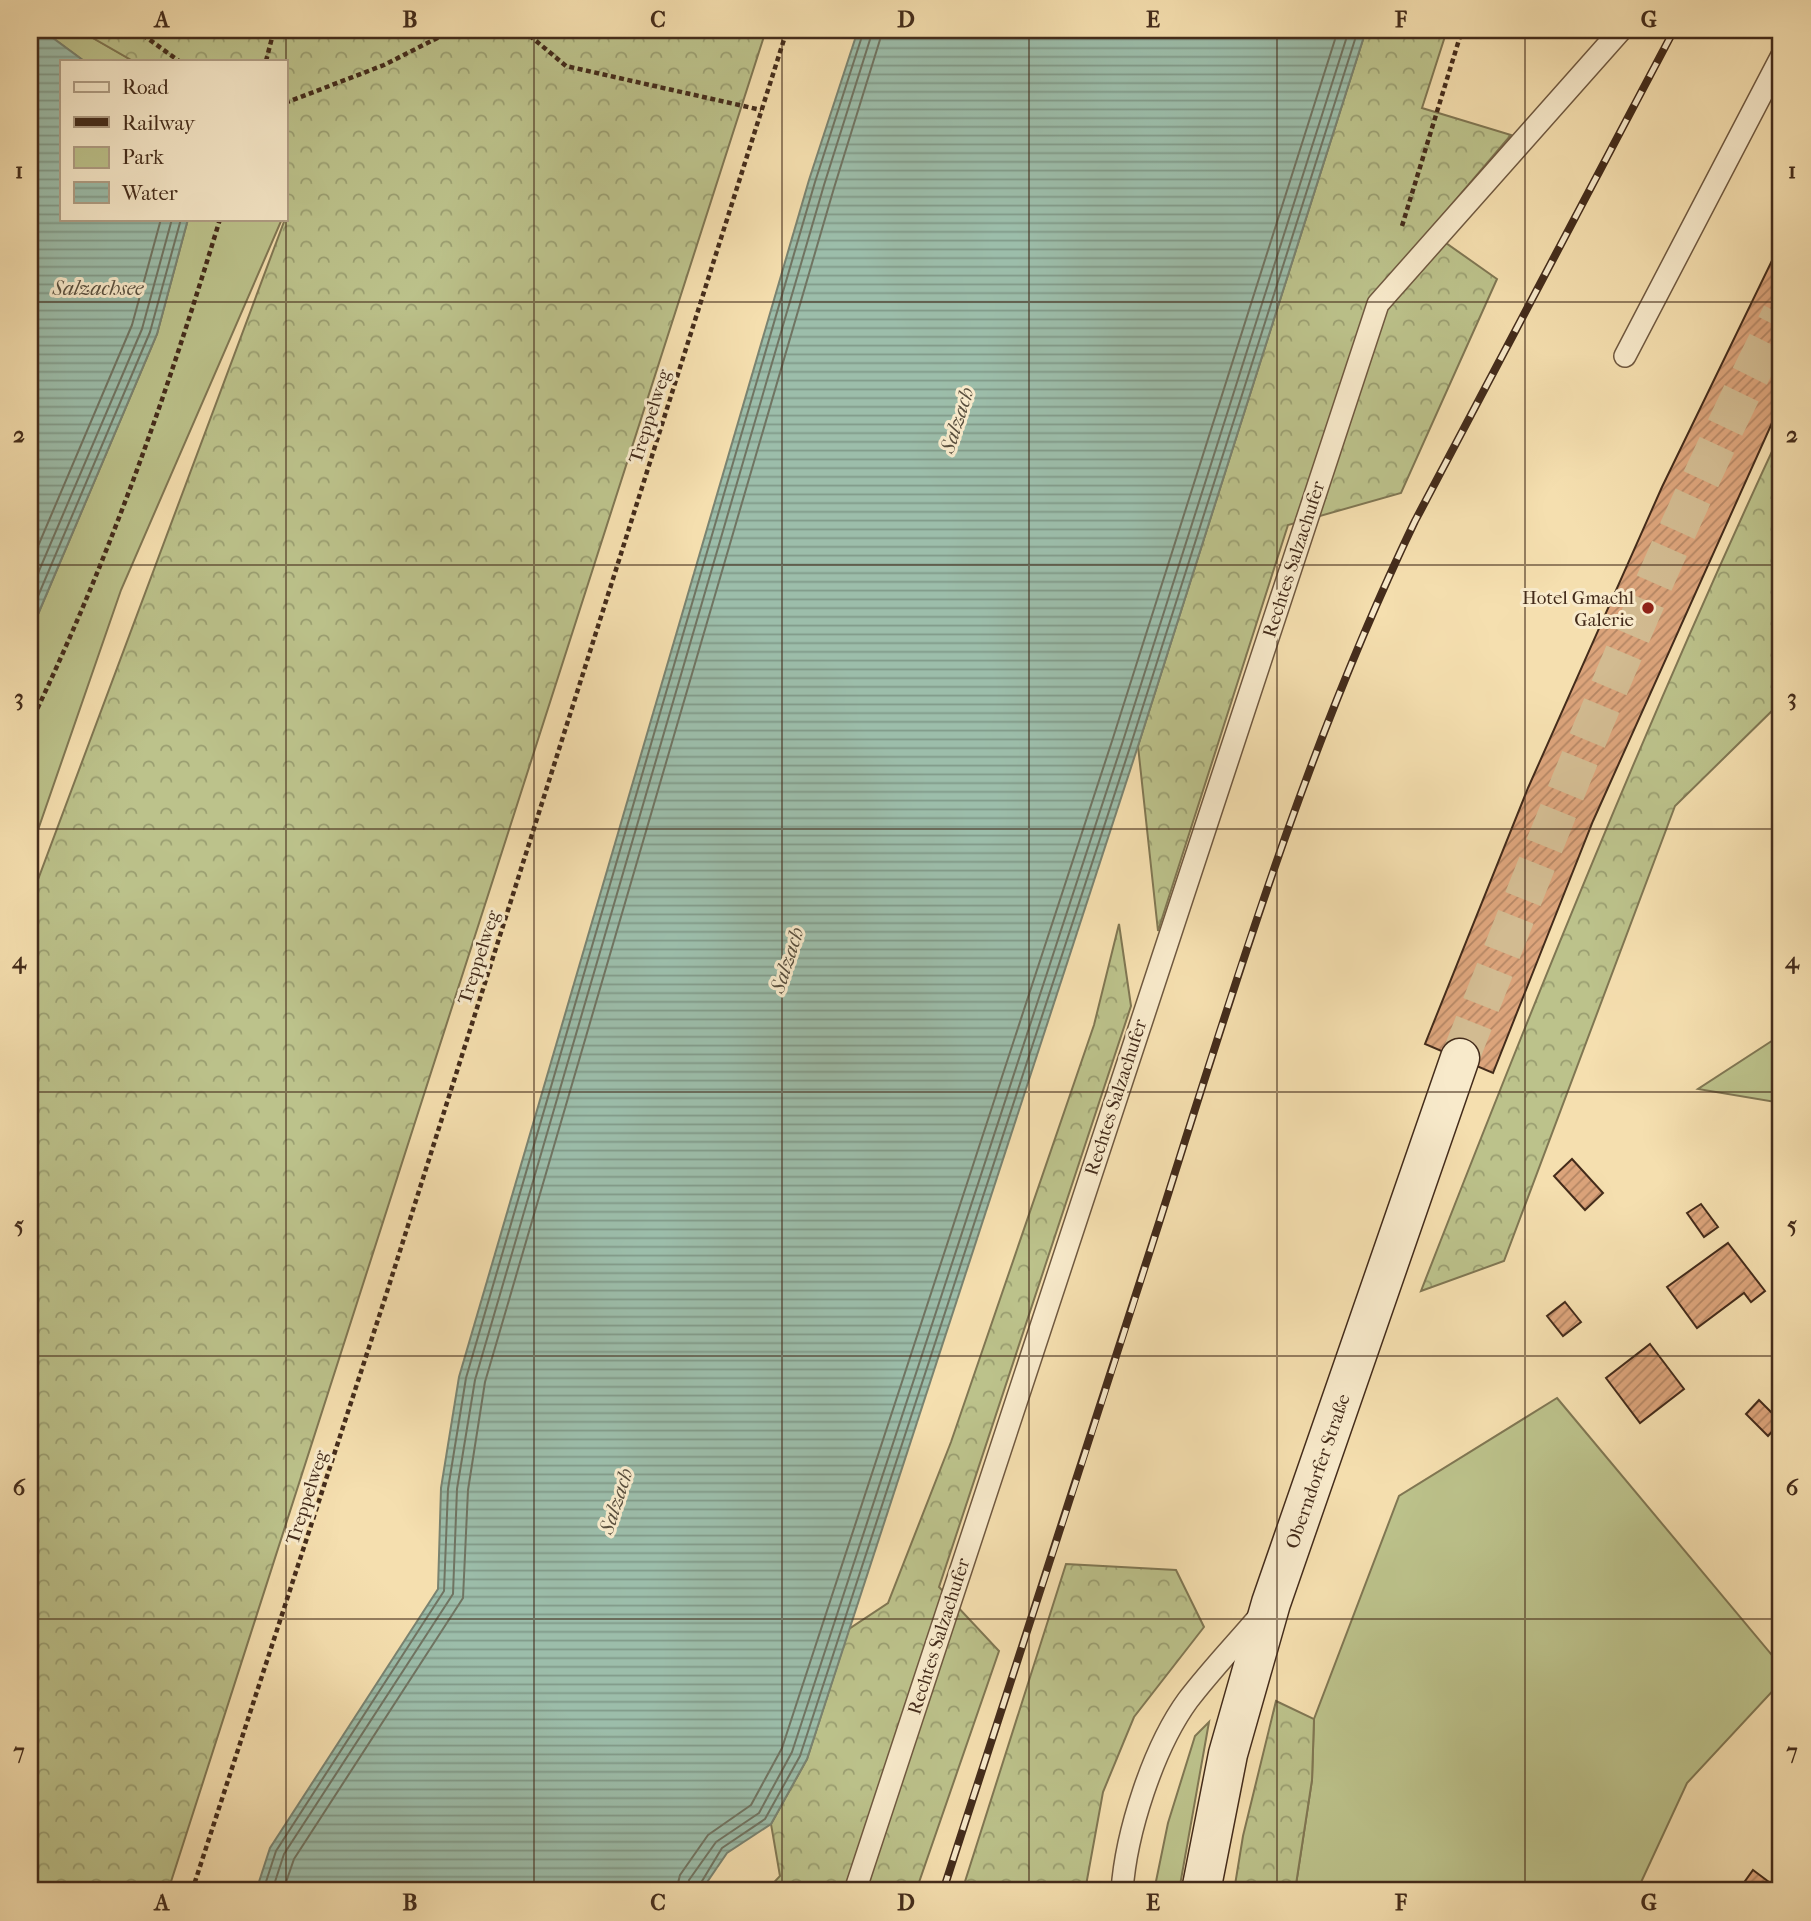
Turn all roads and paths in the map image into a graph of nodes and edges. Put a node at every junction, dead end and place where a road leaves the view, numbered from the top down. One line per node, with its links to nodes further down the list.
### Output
1 (136, 30): 9 (path)
2 (274, 30): 10 (path)
3 (453, 30): 11 (path)
4 (523, 30): 12 (path)
5 (787, 30): 12 (path, Treppelweg)
6 (1462, 30): 14 (path)
7 (1621, 30): 20 (lane, Rechtes Salzachufer)
8 (1781, 57): 15 (lane)
9 (179, 60)
10 (266, 60)
11 (287, 102)
12 (761, 110): 19 (path, Treppelweg)
13 (219, 220): 16 (path)
14 (1400, 232)
15 (1625, 356)
16 (30, 724)
17 (1460, 1058): 18 (main road, Oberndorfer Straße)
18 (1271, 1603): 21 (lane); 22 (main road, Oberndorfer Straße)
19 (192, 1891)
20 (855, 1891)
21 (1122, 1891)
22 (1201, 1891)

